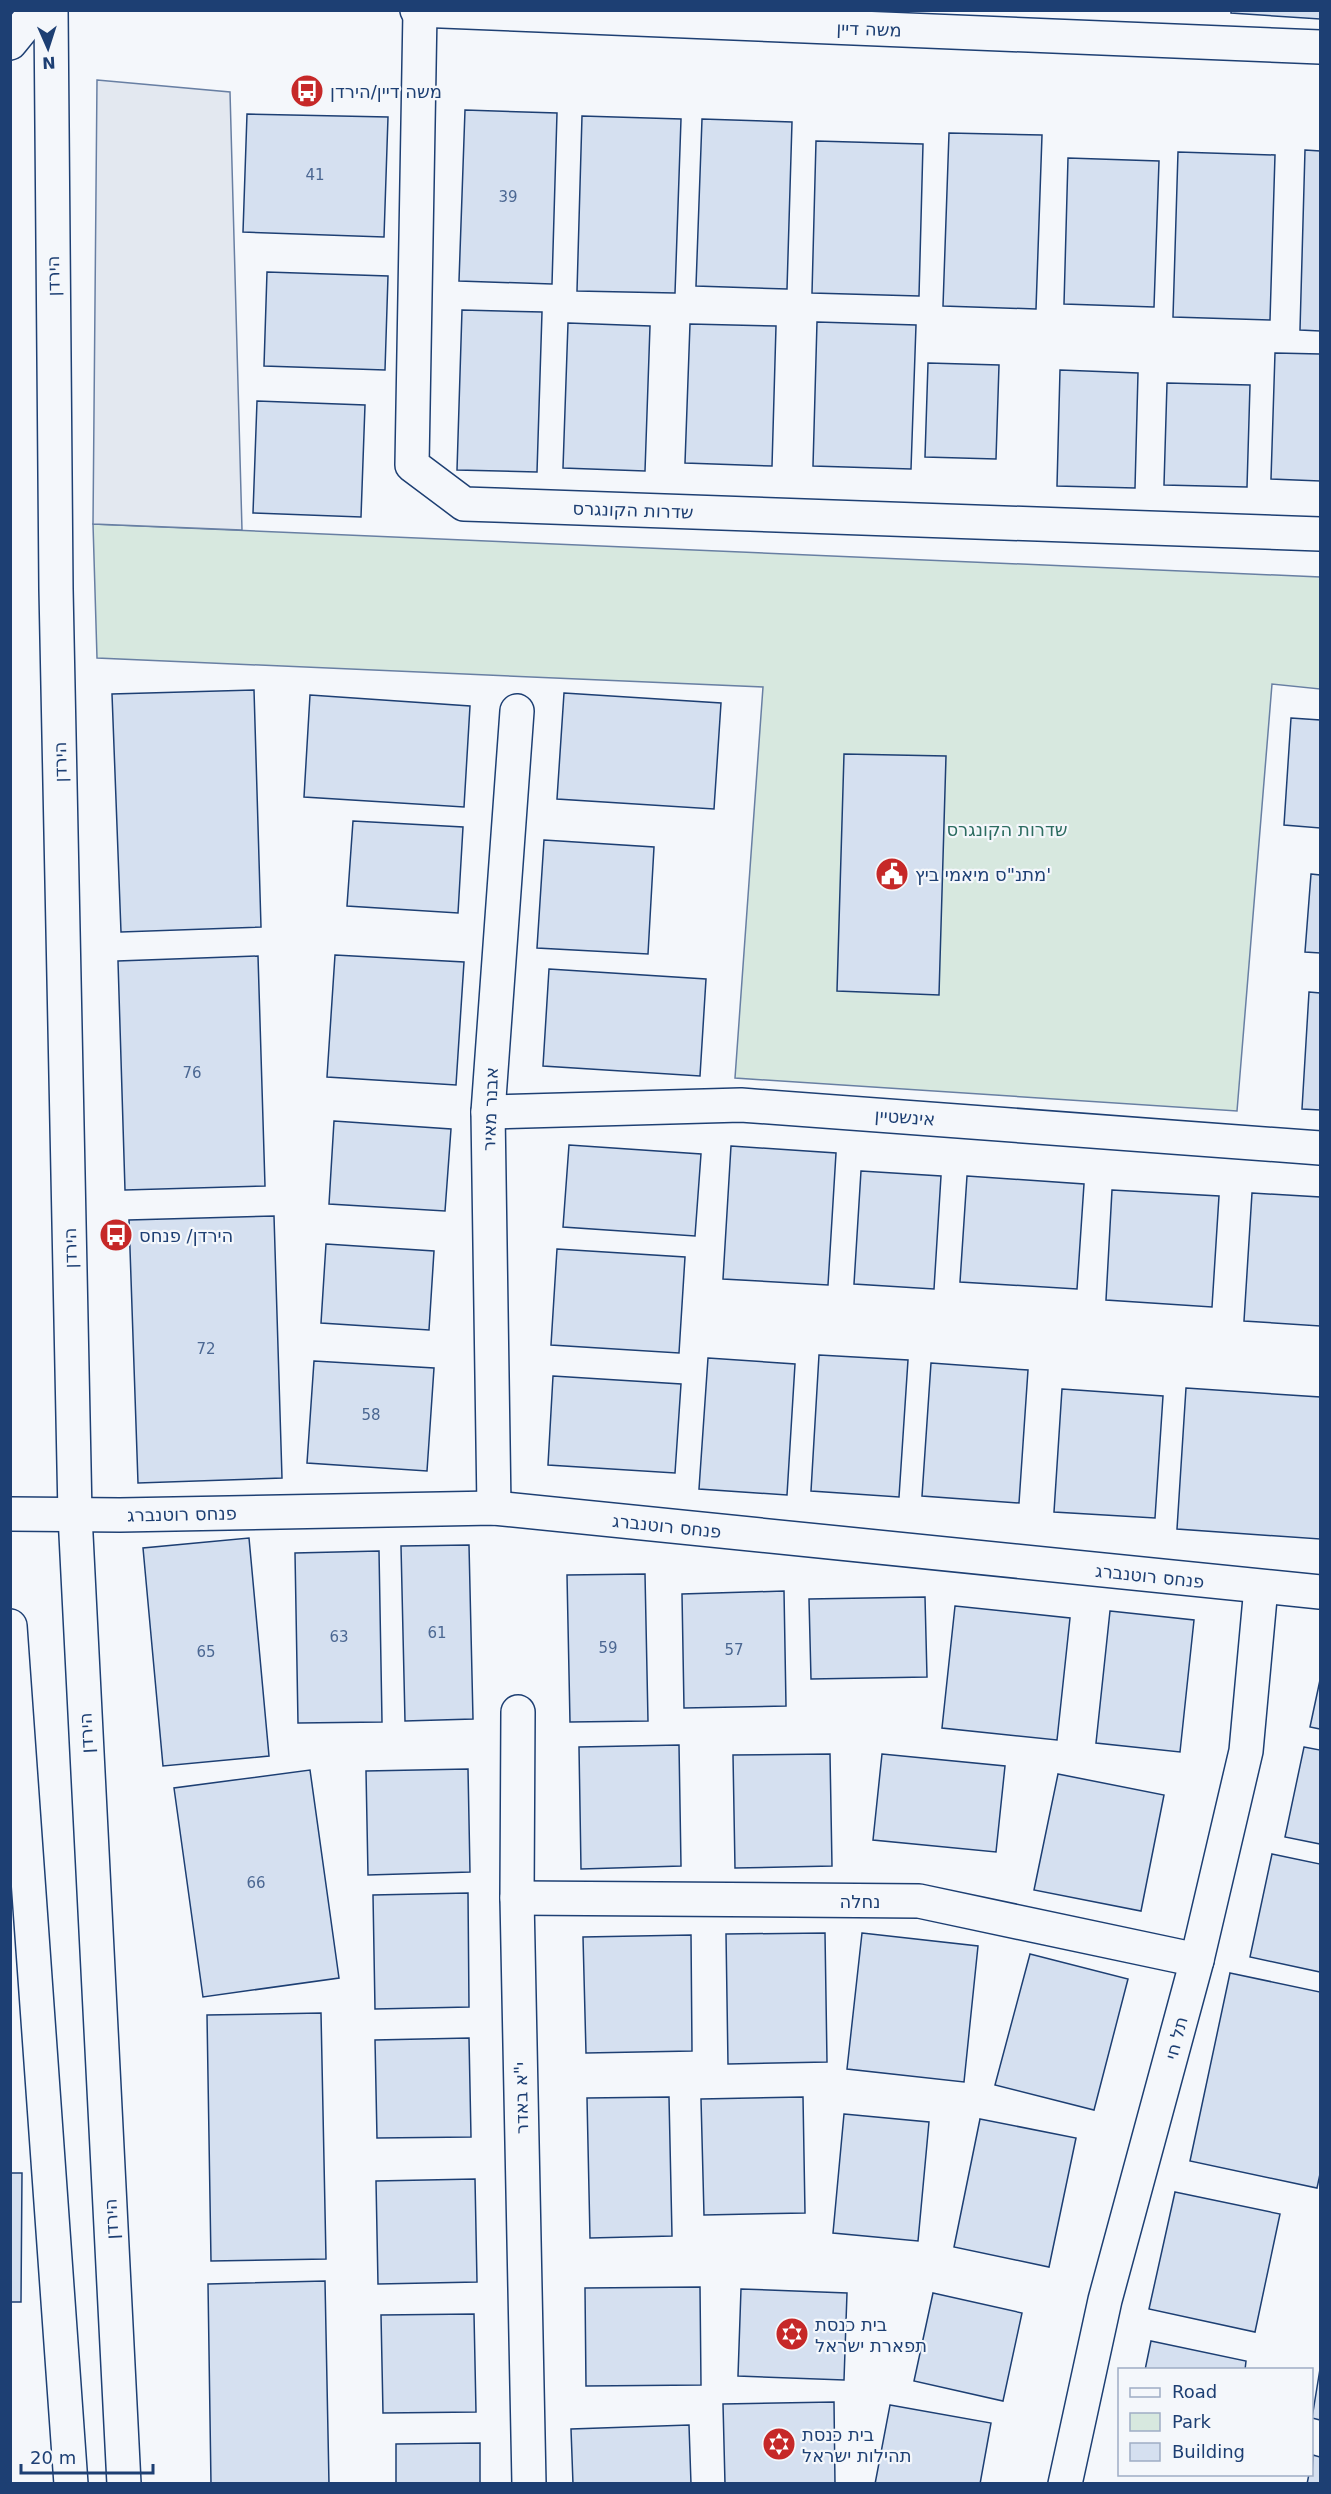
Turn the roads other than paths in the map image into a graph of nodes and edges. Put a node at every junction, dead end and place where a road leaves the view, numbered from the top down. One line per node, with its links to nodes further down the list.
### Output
1 (38, 10): 4 (street)
2 (51, 10): 12 (street, הירדן)
3 (418, 11): 5 (street, משה דיין); 6 (street, שדרות הקונגרס)
4 (10, 43)
5 (1320, 47)
6 (1320, 534)
7 (517, 711): 8 (street, אבנר מאיר)
8 (488, 1112): 9 (street, אינשטיין); 10 (street, אבנר מאיר)
9 (1320, 1148)
10 (494, 1508): 12 (street, פנחס רוטנברג); 13 (street, פנחס רוטנברג)
11 (10, 1515): 12 (street, פנחס רוטנברג)
12 (75, 1515): 20 (street, הירדן)
13 (1261, 1587): 14 (street, פנחס רוטנברג); 18 (street, תל חי)
14 (1320, 1592)
15 (10, 1626): 19 (street)
16 (518, 1712): 17 (street, י"א באדר)
17 (517, 1898): 18 (street, נחלה); 21 (street, י"א באדר)
18 (1197, 1960): 22 (street, תל חי)
19 (71, 2484)
20 (124, 2484)
21 (529, 2484)
22 (1065, 2484)

